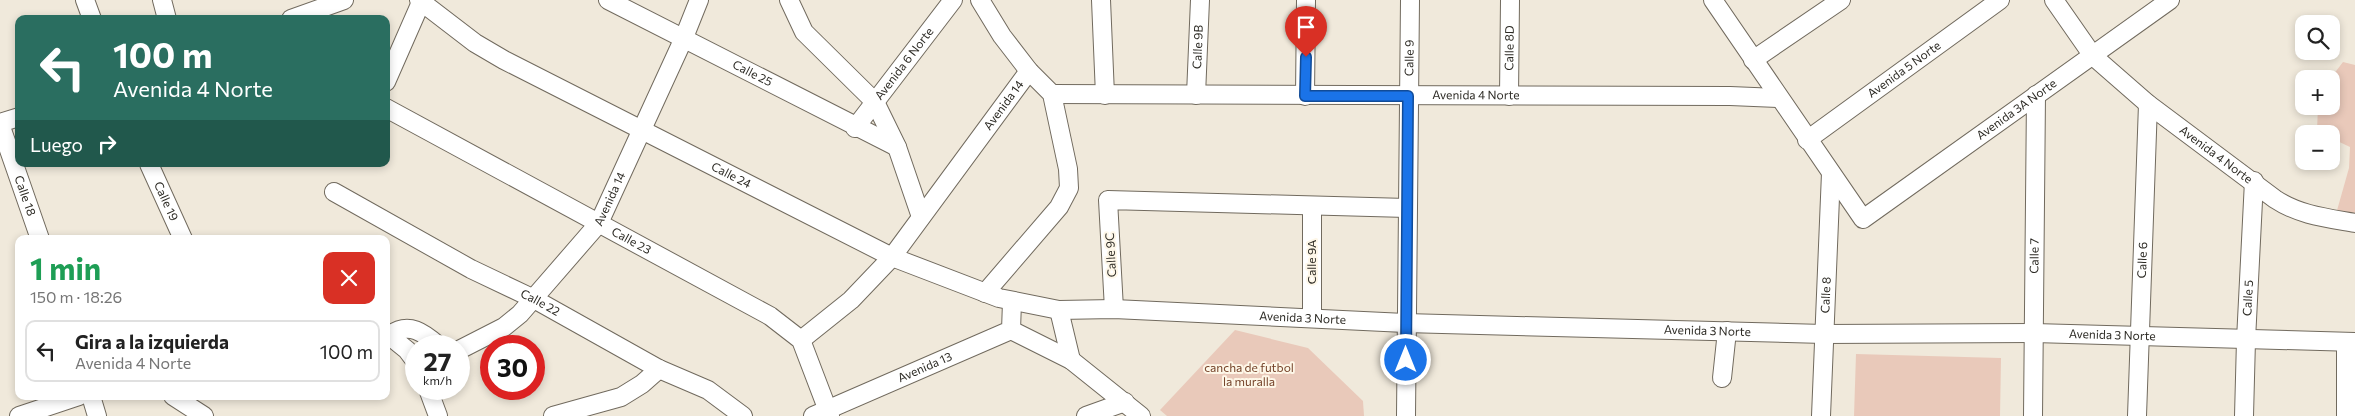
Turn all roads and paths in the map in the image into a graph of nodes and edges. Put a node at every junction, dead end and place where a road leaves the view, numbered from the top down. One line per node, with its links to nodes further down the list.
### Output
1 (85, 0): 21 (street)
2 (162, 0): 22 (street)
3 (344, 0): 20 (street)
4 (421, 0): 27 (street); 42 (street, Calle 24)
5 (608, 0): 23 (street, Calle 25)
6 (699, 0): 23 (street, Avenida 14)
7 (790, 0): 36 (street)
8 (953, 0): 36 (street, Avenida 6 Norte)
9 (980, 0): 26 (street)
10 (1101, 0): 29 (street)
11 (1200, 0): 30 (street, Calle 9B)
12 (1306, 0): 32 (street)
13 (1410, 0): 33 (street, Calle 9)
14 (1510, 0): 34 (street, Calle 8D)
15 (1713, 0): 25 (street)
16 (1841, 0): 25 (street)
17 (2000, 0): 43 (street, Avenida 5 Norte)
18 (2054, 0): 24 (street)
19 (2170, 0): 24 (street, Avenida 3A Norte)
20 (300, 10)
21 (91, 15)
22 (167, 15)
23 (683, 40): 41 (street, Calle 25); 42 (street, Avenida 14)
24 (2093, 56): 31 (street, Avenida 3A Norte); 37 (street, Avenida 4 Norte)
25 (1753, 60): 35 (street)
26 (1029, 71): 28 (street); 51 (street, Avenida 14)
27 (390, 73)
28 (1052, 94): 29 (street, Avenida 4 Norte); 57 (street)
29 (1105, 95): 30 (street, Avenida 4 Norte)
30 (1196, 95): 32 (street, Avenida 4 Norte)
31 (2036, 95): 46 (street, Avenida 3A Norte); 68 (street, Calle 7)
32 (1305, 96): 33 (street, Avenida 4 Norte)
33 (1408, 96): 34 (street, Avenida 4 Norte); 50 (street, Calle 9)
34 (1509, 96): 35 (street, Avenida 4 Norte)
35 (1778, 98): 43 (street)
36 (875, 102): 41 (street, Avenida 6 Norte); 44 (street)
37 (2148, 104): 47 (street, Avenida 4 Norte); 71 (street, Calle 6)
38 (390, 110): 52 (street, Calle 23)
39 (15, 118): 40 (street)
40 (0, 124): 54 (street, Calle 18)
41 (855, 128): 44 (street, Calle 25)
42 (642, 130): 52 (street, Avenida 14); 56 (street, Calle 24)
43 (1807, 140): 46 (street)
44 (897, 148): 51 (street)
45 (150, 167): 55 (street, Calle 19)
46 (1831, 173): 67 (street, Calle 8)
47 (2254, 181): 53 (street, Avenida 4 Norte); 73 (street, Calle 5)
48 (334, 192): 58 (street, Calle 22)
49 (1312, 206): 50 (street); 61 (street, Calle 9C); 62 (street, Calle 9A)
50 (1407, 208): 63 (street, Calle 9)
51 (921, 217): 56 (street, Avenida 14)
52 (599, 223): 58 (street, Avenida 14); 72 (street, Calle 23)
53 (2355, 223)
54 (39, 235)
55 (182, 235)
56 (892, 258): 57 (street, Calle 24); 72 (street, Avenida 14)
57 (984, 293): 59 (street, Calle 24)
58 (534, 299): 75 (street, Avenida 14); 78 (street, Calle 22)
59 (1012, 302): 60 (street, Calle 24); 64 (street)
60 (1059, 310): 61 (street, Avenida 3 Norte); 77 (street)
61 (1114, 310): 62 (street, Avenida 3 Norte)
62 (1312, 318): 63 (street, Avenida 3 Norte)
63 (1405, 323): 65 (street, Avenida 3 Norte); 94 (street, Calle 9)
64 (1011, 330): 77 (street); 85 (street, Avenida 13)
65 (1727, 331): 67 (street, Avenida 3 Norte); 79 (street)
66 (390, 333): 69 (street)
67 (1824, 334): 68 (street, Avenida 3 Norte); 95 (street, Calle 8)
68 (2034, 334): 71 (street, Avenida 3 Norte); 96 (street, Calle 7)
69 (424, 335)
70 (390, 336): 76 (street)
71 (2139, 337): 73 (street, Avenida 3 Norte); 97 (street, Calle 6)
72 (801, 340): 85 (street)
73 (2246, 340): 74 (street, Avenida 3 Norte); 98 (street, Calle 5)
74 (2351, 342): 99 (street)
75 (470, 344)
76 (405, 351)
77 (1071, 360): 84 (street)
78 (659, 369): 90 (street); 91 (street, Calle 22)
79 (1722, 378)
80 (67, 400): 86 (street)
81 (91, 400): 87 (street)
82 (179, 400): 88 (street)
83 (432, 400): 89 (street)
84 (1125, 402): 92 (street); 93 (street)
85 (823, 414)
86 (18, 416)
87 (97, 416)
88 (204, 416)
89 (438, 416)
90 (553, 416)
91 (743, 416)
92 (1086, 416)
93 (1140, 416)
94 (1406, 416)
95 (1820, 416)
96 (2033, 416)
97 (2137, 416)
98 (2244, 416)
99 (2346, 416)

